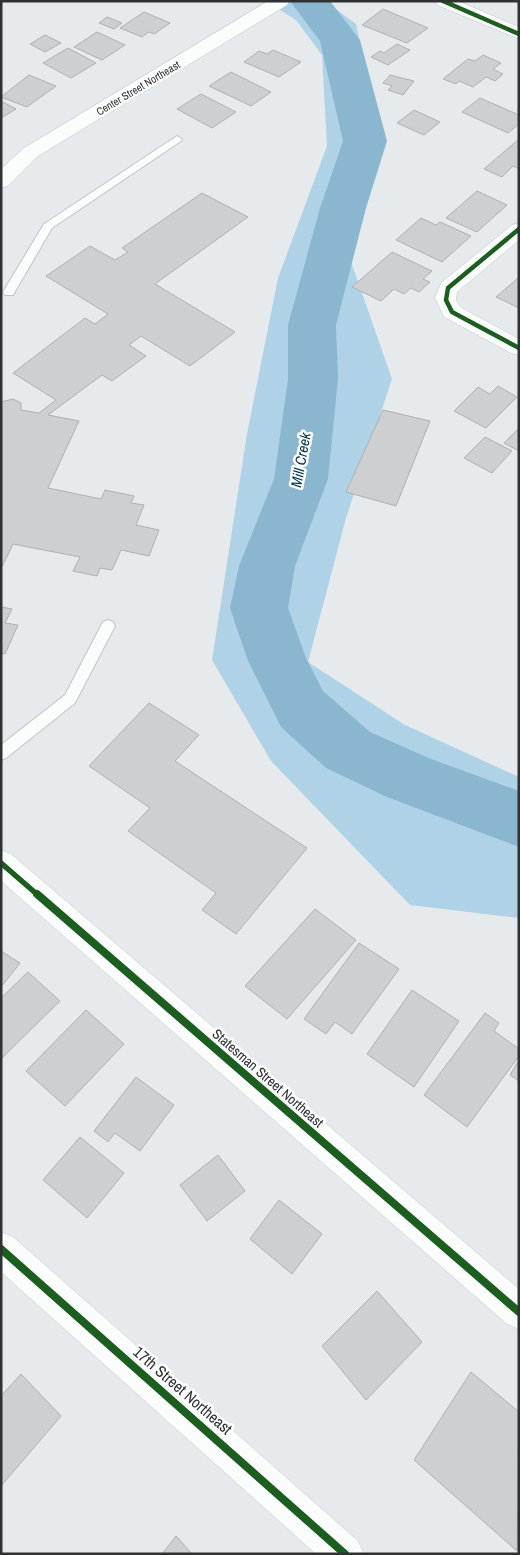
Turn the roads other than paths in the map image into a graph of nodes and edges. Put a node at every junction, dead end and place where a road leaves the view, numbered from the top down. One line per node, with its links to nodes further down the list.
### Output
1 (442, 1): 3 (street)
2 (275, 5): 5 (street, Center Street Northeast)
3 (519, 34)
4 (177, 140): 7 (lane)
5 (1, 182)
6 (515, 237): 9 (street)
7 (5, 291): 8 (lane)
8 (1, 306)
9 (519, 348)
10 (108, 626): 11 (lane)
11 (1, 754)
12 (1, 864): 14 (street, Statesman Street Northeast)
13 (1, 1249): 15 (street, 17th Street Northeast)
14 (519, 1312)
15 (345, 1554)

